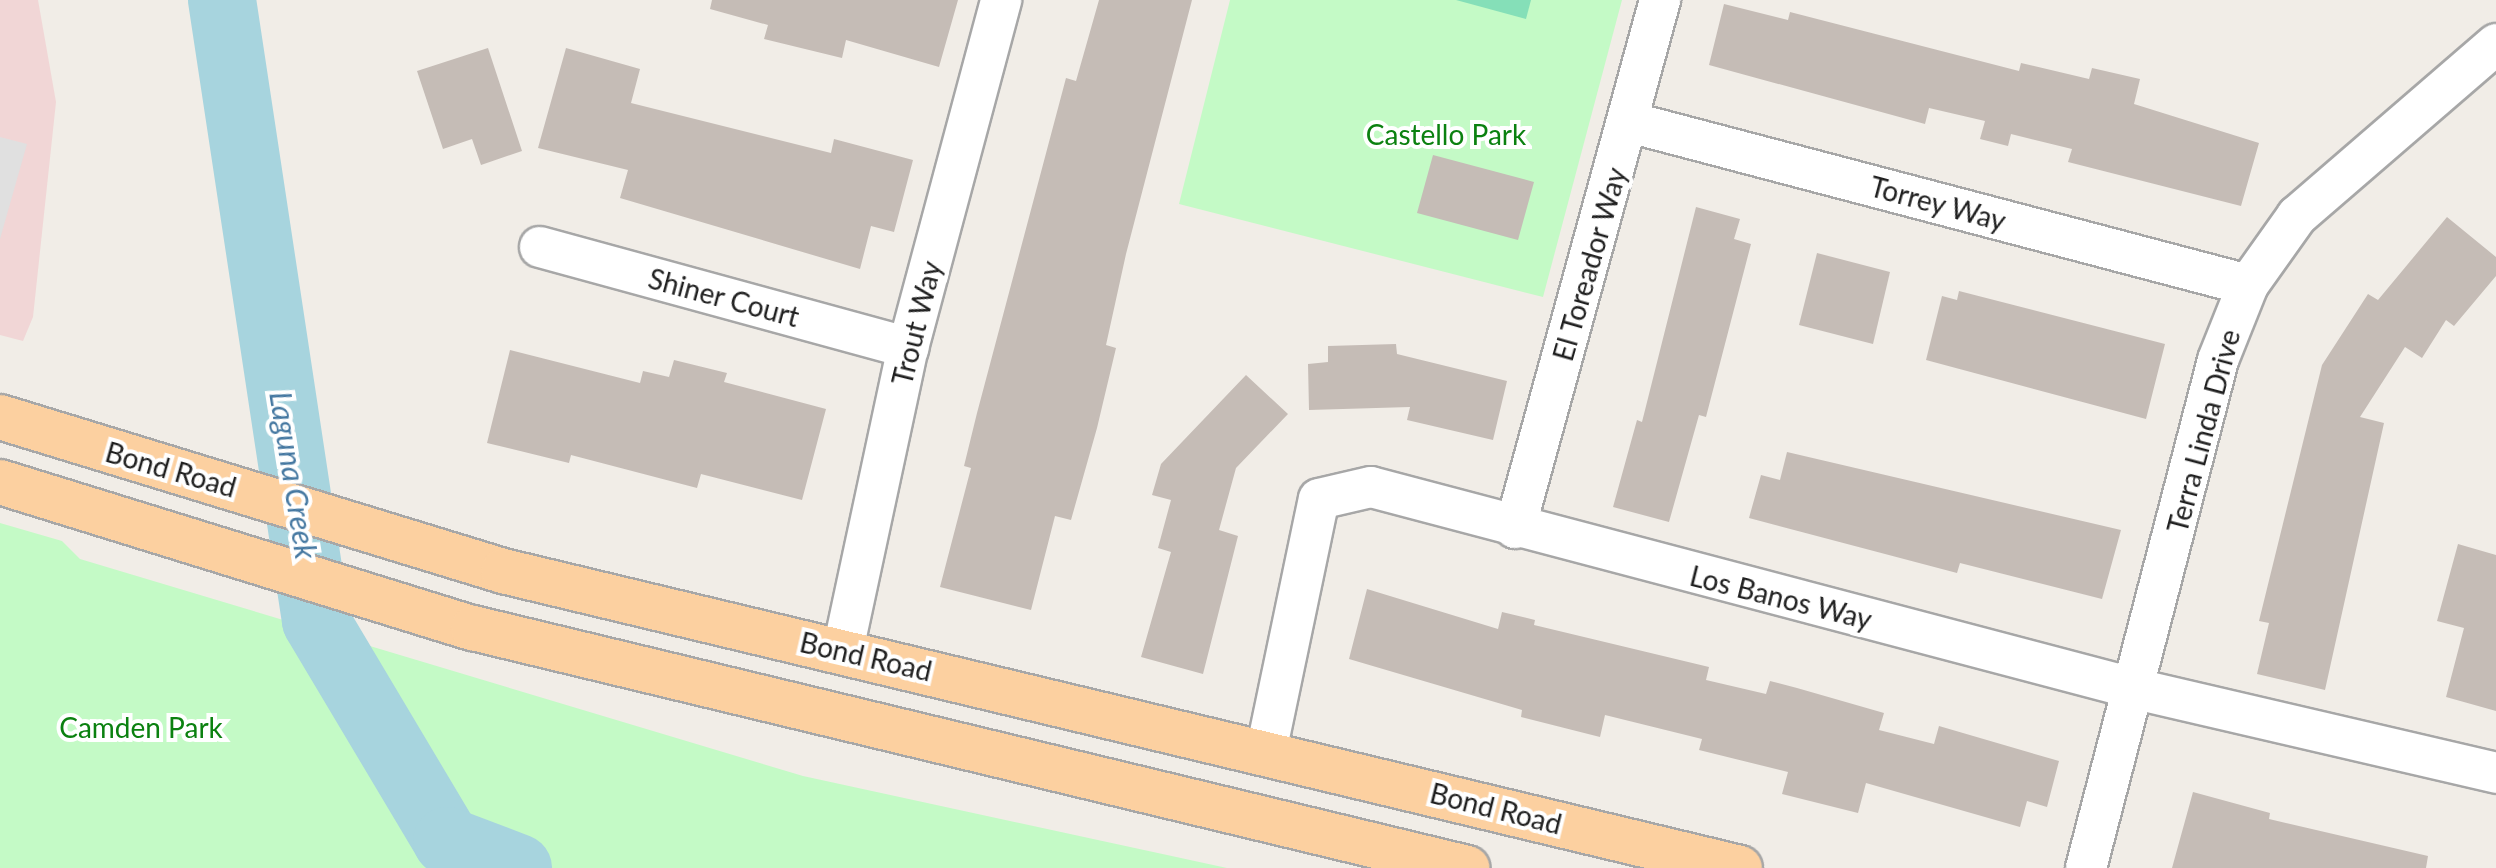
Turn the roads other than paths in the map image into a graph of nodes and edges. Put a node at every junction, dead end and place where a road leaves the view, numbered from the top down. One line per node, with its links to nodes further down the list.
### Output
1 (1001, 0): 7 (street, Trout Way)
2 (1660, 0): 4 (street, El Toreador Way)
3 (2496, 44): 6 (street, Terra Linda Drive)
4 (1629, 122): 6 (street, Torrey Way); 12 (street, El Toreador Way)
5 (540, 247): 7 (street, Shiner Court)
6 (2248, 285): 14 (street, Terra Linda Drive)
7 (908, 348): 13 (street, Trout Way)
8 (0, 417): 10 (main road, Bond Road)
9 (0, 451): 10 (main road)
10 (120, 454): 13 (main road, Bond Road)
11 (0, 482): 17 (main road)
12 (1515, 528): 14 (street, Los Banos Way); 15 (street, Los Banos Way)
13 (843, 650): 15 (main road, Bond Road)
14 (2136, 689): 16 (street, Los Banos Way); 19 (street, Terra Linda Drive)
15 (1266, 752): 18 (main road, Bond Road)
16 (2496, 773)
17 (1467, 868)
18 (1740, 868)
19 (2086, 868)

